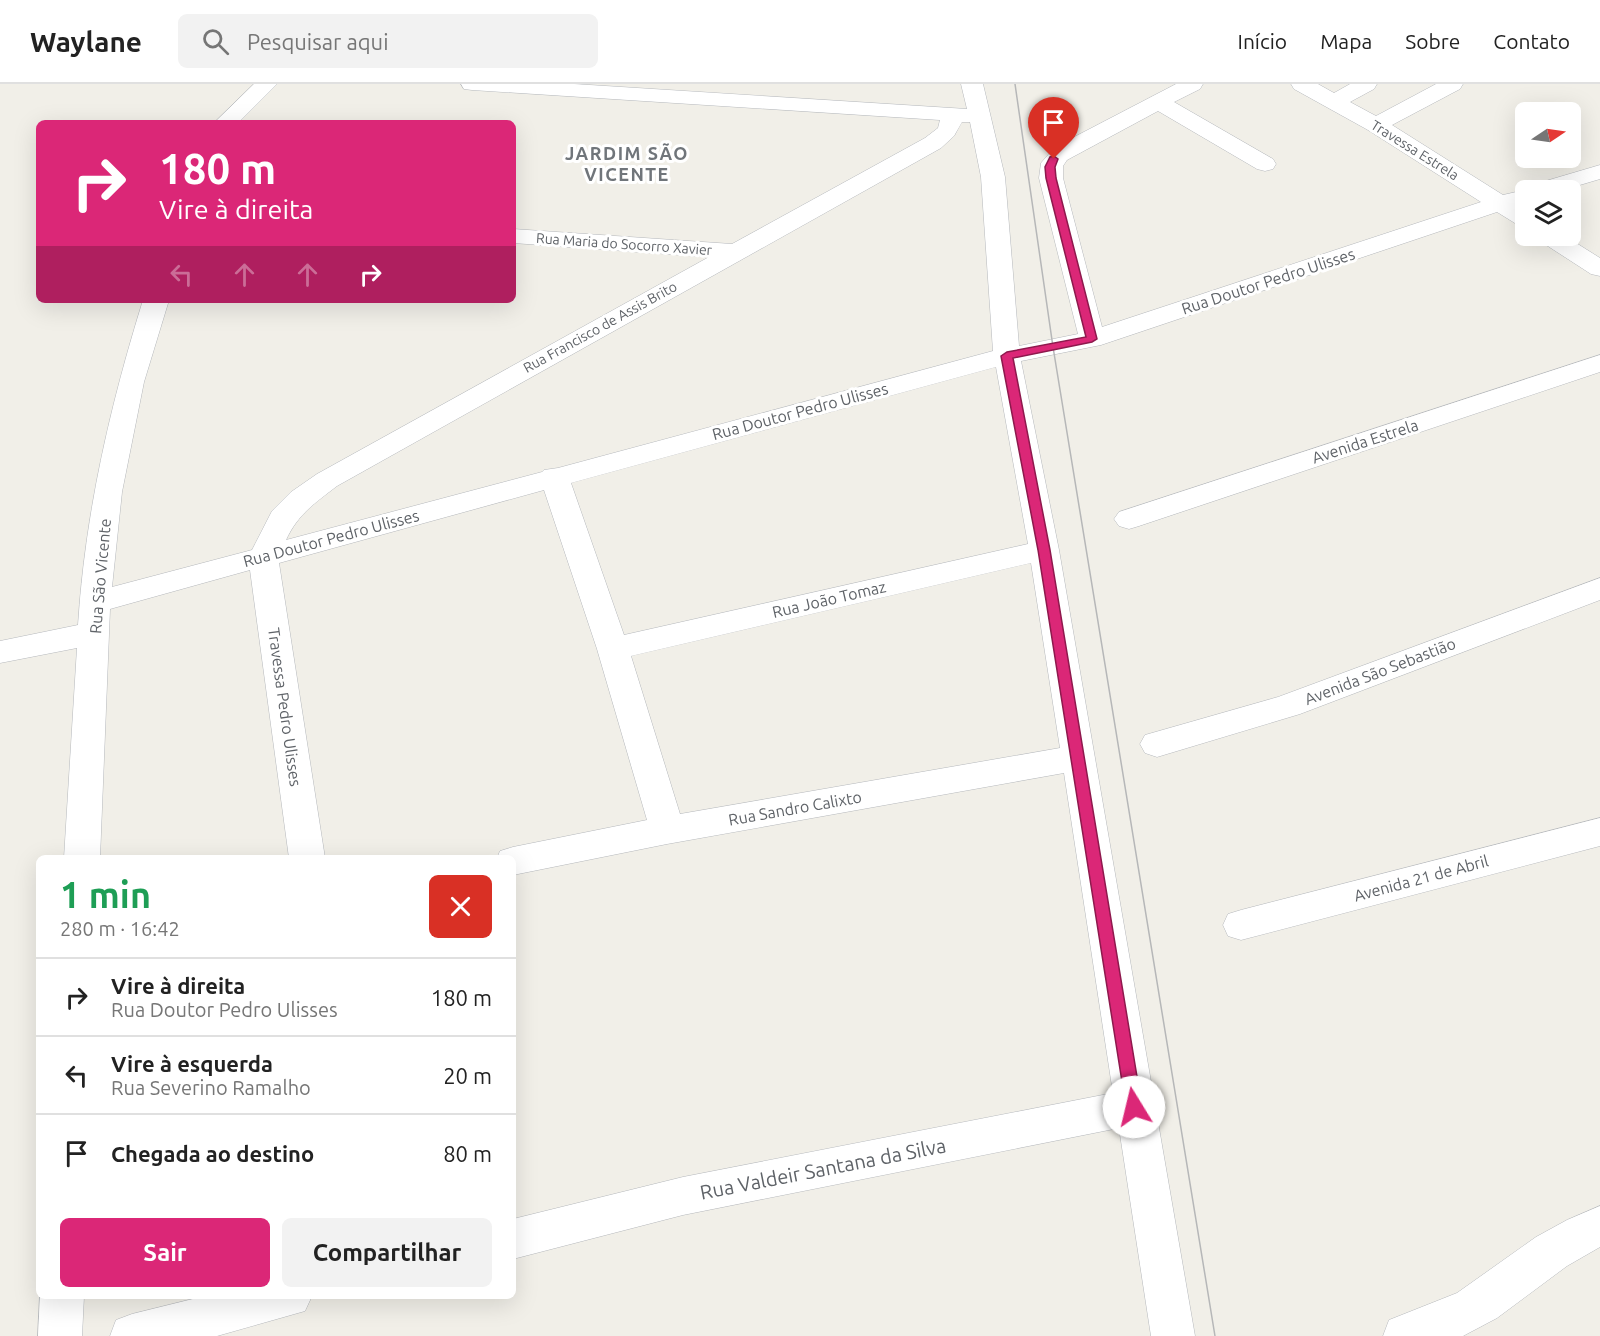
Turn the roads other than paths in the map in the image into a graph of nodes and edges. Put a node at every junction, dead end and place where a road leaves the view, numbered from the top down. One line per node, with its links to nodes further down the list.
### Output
1 (267, 84): 12 (street)
2 (472, 84): 10 (street)
3 (972, 84): 11 (street)
4 (1192, 84): 9 (street)
5 (1302, 84): 8 (street, Travessa Estrela)
6 (1366, 84): 8 (street)
7 (1452, 84): 13 (street)
8 (1336, 101): 13 (street, Travessa Estrela)
9 (1158, 102): 14 (street); 25 (street)
10 (951, 115): 11 (street); 22 (street, Rua Francisco de Assis Brito)
11 (979, 116): 26 (street)
12 (228, 120)
13 (1376, 125): 18 (street, Travessa Estrela)
14 (1264, 164)
15 (1600, 172): 16 (street)
16 (1573, 180)
17 (1515, 198): 18 (street, Rua Doutor Pedro Ulisses)
18 (1500, 203): 19 (street, Travessa Estrela); 25 (street, Rua Doutor Pedro Ulisses)
19 (1515, 213)
20 (516, 236): 22 (street, Rua Maria do Socorro Xavier)
21 (1564, 246): 23 (street)
22 (735, 252): 31 (street, Rua Francisco de Assis Brito)
23 (1600, 270)
24 (155, 303): 33 (street, Rua São Vicente)
25 (1092, 339): 26 (street, Rua Doutor Pedro Ulisses)
26 (1007, 356): 28 (street, Rua Doutor Pedro Ulisses); 30 (street)
27 (1600, 363): 29 (street, Avenida Estrela)
28 (554, 477): 31 (street, Rua Doutor Pedro Ulisses); 34 (street)
29 (1130, 519)
30 (1044, 550): 34 (street, Rua João Tomaz); 37 (street)
31 (263, 557): 33 (street, Rua Doutor Pedro Ulisses); 41 (street, Travessa Pedro Ulisses)
32 (1600, 588): 36 (street, Avenida São Sebastião)
33 (94, 617): 35 (street, Rua Doutor Pedro Ulisses); 40 (street, Rua São Vicente)
34 (613, 649): 38 (street)
35 (0, 652)
36 (1156, 744)
37 (1078, 758): 38 (street, Rua Sandro Calixto); 44 (street)
38 (667, 830): 42 (street, Rua Sandro Calixto)
39 (1600, 832): 43 (street, Avenida 21 de Abril)
40 (82, 855)
41 (307, 855)
42 (516, 860)
43 (1241, 925)
44 (1134, 1107): 46 (street, Rua Valdeir Santana da Silva); 51 (street)
45 (1600, 1226): 52 (street)
46 (516, 1238)
47 (62, 1299): 49 (street)
48 (278, 1299): 50 (street)
49 (60, 1336)
50 (132, 1336)
51 (1173, 1336)
52 (1404, 1336)

